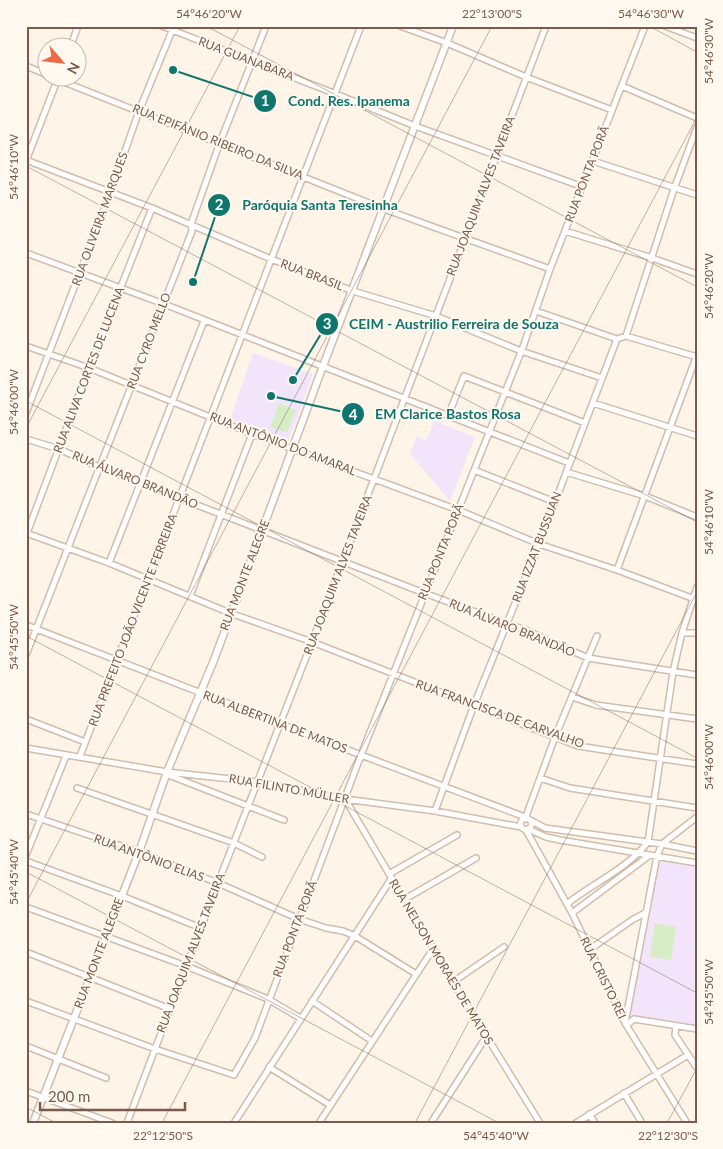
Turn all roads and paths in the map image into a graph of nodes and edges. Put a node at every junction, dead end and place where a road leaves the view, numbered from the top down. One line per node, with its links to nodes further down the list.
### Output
1 (78, 26): 12 (street)
2 (162, 26): 10 (street, RUA GUANABARA)
3 (266, 26): 15 (street, RUA CYRO MELLO)
4 (361, 26): 22 (street, RUA PREFEITO JOÃO VICENTE FERREIRA)
5 (400, 26): 14 (street)
6 (453, 26): 14 (street, RUA MONTE ALEGRE)
7 (546, 26): 18 (street, RUA JOAQUIM ALVES TAVEIRA)
8 (636, 26): 11 (street)
9 (665, 26): 13 (street)
10 (173, 28): 15 (street, RUA GUANABARA); 24 (street, RUA OLIVEIRA MARQUES)
11 (644, 28): 19 (street, RUA PONTA PORÃ)
12 (74, 38)
13 (697, 38)
14 (447, 43): 18 (street); 26 (street, RUA MONTE ALEGRE)
15 (253, 62): 22 (street, RUA GUANABARA); 28 (street, RUA CYRO MELLO)
16 (26, 66): 17 (street)
17 (38, 71)
18 (526, 77): 23 (street); 29 (street, RUA JOAQUIM ALVES TAVEIRA)
19 (622, 86): 23 (street, RUA PONTA PORÃ); 25 (street)
20 (52, 88): 30 (street)
21 (81, 88): 24 (street, RUA EPIFÂNIO RIBEIRO DA SILVA)
22 (336, 94): 26 (street, RUA GUANABARA); 32 (street, RUA PREFEITO JOÃO VICENTE FERREIRA)
23 (612, 110): 31 (street, RUA PONTA PORÃ)
24 (139, 111): 28 (street, RUA EPIFÂNIO RIBEIRO DA SILVA); 35 (street, RUA OLIVEIRA MARQUES)
25 (697, 118)
26 (415, 126): 29 (street, RUA GUANABARA); 38 (street, RUA MONTE ALEGRE)
27 (697, 127): 34 (street)
28 (219, 145): 32 (street, RUA EPIFÂNIO RIBEIRO DA SILVA); 39 (street, RUA CYRO MELLO)
29 (496, 157): 33 (street, RUA GUANABARA); 41 (street, RUA JOAQUIM ALVES TAVEIRA)
30 (26, 160): 35 (street, RUA BRASIL)
31 (592, 161): 33 (street, RUA PONTA PORÃ); 34 (street)
32 (303, 176): 38 (street, RUA EPIFÂNIO RIBEIRO DA SILVA); 44 (street, RUA PREFEITO JOÃO VICENTE FERREIRA)
33 (582, 187): 40 (street, RUA PONTA PORÃ)
34 (674, 189): 36 (street); 43 (street)
35 (111, 191): 37 (street, RUA BRASIL); 46 (street, RUA OLIVEIRA MARQUES)
36 (697, 195)
37 (152, 208): 39 (street, RUA BRASIL); 48 (street, RUA ALIVA CORTES DE LUCENA)
38 (384, 209): 41 (street, RUA EPIFÂNIO RIBEIRO DA SILVA); 49 (street, RUA MONTE ALEGRE)
39 (191, 224): 44 (street, RUA BRASIL); 50 (street, RUA CYRO MELLO)
40 (565, 231): 43 (street); 45 (street, RUA PONTA PORÃ)
41 (465, 238): 45 (street, RUA EPIFÂNIO RIBEIRO DA SILVA); 52 (street, RUA JOAQUIM ALVES TAVEIRA)
42 (26, 253): 46 (street)
43 (652, 258): 47 (street); 55 (street)
44 (270, 259): 49 (street, RUA BRASIL); 54 (street, RUA PREFEITO JOÃO VICENTE FERREIRA)
45 (550, 269): 51 (street, RUA PONTA PORÃ)
46 (80, 273): 48 (street); 59 (street, RUA OLIVEIRA MARQUES)
47 (697, 274)
48 (121, 288): 50 (street); 62 (street, RUA ALIVA CORTES DE LUCENA)
49 (353, 291): 52 (street, RUA BRASIL); 61 (street, RUA MONTE ALEGRE)
50 (164, 304): 53 (street); 64 (street, RUA CYRO MELLO)
51 (536, 310): 56 (street); 58 (street, RUA PONTA PORÃ)
52 (436, 316): 58 (street, RUA BRASIL); 66 (street, RUA JOAQUIM ALVES TAVEIRA)
53 (204, 321): 54 (street); 67 (street)
54 (242, 335): 61 (street); 70 (street, RUA PREFEITO JOÃO VICENTE FERREIRA)
55 (626, 336): 56 (street); 60 (street)
56 (617, 339): 63 (street, RUA IZZAT BUSSUAN)
57 (26, 346): 59 (street, RUA ANTÔNIO DO AMARAL)
58 (521, 351): 63 (street, RUA BRASIL); 65 (street, RUA PONTA PORÃ)
59 (48, 355): 62 (street, RUA ANTÔNIO DO AMARAL); 69 (street, RUA OLIVEIRA MARQUES)
60 (696, 356): 73 (street)
61 (323, 366): 66 (street); 79 (street, RUA MONTE ALEGRE)
62 (89, 368): 64 (street, RUA ANTÔNIO DO AMARAL); 78 (street, RUA ALIVA CORTES DE LUCENA)
63 (602, 378): 68 (street, RUA IZZAT BUSSUAN)
64 (132, 386): 67 (street, RUA ANTÔNIO DO AMARAL); 81 (street, RUA CYRO MELLO)
65 (505, 392): 71 (street); 72 (street); 74 (street, RUA PONTA PORÃ)
66 (406, 399): 71 (street); 84 (street, RUA JOAQUIM ALVES TAVEIRA)
67 (172, 401): 70 (street, RUA ANTÔNIO DO AMARAL); 85 (street)
68 (593, 402): 72 (street, RUA IZZAT BUSSUAN); 73 (street)
69 (26, 413)
70 (211, 416): 75 (street, RUA ANTÔNIO DO AMARAL); 87 (street, RUA PREFEITO JOÃO VICENTE FERREIRA)
71 (448, 416): 74 (street)
72 (585, 423): 80 (street, RUA IZZAT BUSSUAN)
73 (671, 426): 76 (street); 86 (street)
74 (490, 431): 80 (street); 82 (street, RUA PONTA PORÃ)
75 (252, 434): 79 (street, RUA ANTÔNIO DO AMARAL); 90 (street)
76 (697, 436)
77 (26, 439): 78 (street, RUA ÁLVARO BRANDÃO)
78 (59, 449): 81 (street, RUA ÁLVARO BRANDÃO); 93 (street, RUA ALIVA CORTES DE LUCENA)
79 (292, 449): 84 (street, RUA ANTÔNIO DO AMARAL); 92 (street, RUA MONTE ALEGRE)
80 (569, 463): 83 (street, RUA IZZAT BUSSUAN)
81 (99, 467): 85 (street, RUA ÁLVARO BRANDÃO); 95 (street, RUA CYRO MELLO)
82 (474, 470): 88 (street); 89 (street, RUA PONTA PORÃ)
83 (566, 472): 86 (street); 88 (street, RUA IZZAT BUSSUAN)
84 (374, 480): 89 (street, RUA ANTÔNIO DO AMARAL); 96 (street, RUA JOAQUIM ALVES TAVEIRA)
85 (140, 482): 87 (street, RUA ÁLVARO BRANDÃO); 97 (street)
86 (645, 496): 91 (street); 98 (street)
87 (179, 499): 90 (street, RUA ÁLVARO BRANDÃO); 99 (street, RUA PREFEITO JOÃO VICENTE FERREIRA)
88 (555, 502): 94 (street, RUA IZZAT BUSSUAN)
89 (458, 510): 94 (street, RUA ANTÔNIO DO AMARAL); 101 (street, RUA PONTA PORÃ)
90 (222, 514): 92 (street, RUA ÁLVARO BRANDÃO); 102 (street)
91 (697, 517)
92 (262, 530): 96 (street, RUA ÁLVARO BRANDÃO); 104 (street, RUA MONTE ALEGRE)
93 (27, 533): 95 (street, RUA FRANCISCA DE CARVALHO)
94 (539, 544): 98 (street, RUA ANTÔNIO DO AMARAL); 105 (street, RUA IZZAT BUSSUAN)
95 (67, 548): 97 (street, RUA FRANCISCA DE CARVALHO); 107 (street, RUA CYRO MELLO)
96 (343, 562): 101 (street, RUA ÁLVARO BRANDÃO); 111 (street, RUA JOAQUIM ALVES TAVEIRA)
97 (109, 563): 99 (street, RUA FRANCISCA DE CARVALHO)
98 (617, 570): 103 (street, RUA ANTÔNIO DO AMARAL)
99 (149, 580): 102 (street, RUA FRANCISCA DE CARVALHO); 114 (street, RUA PREFEITO JOÃO VICENTE FERREIRA)
100 (697, 587): 103 (street)
101 (424, 593): 105 (street, RUA ÁLVARO BRANDÃO); 116 (street, RUA PONTA PORÃ)
102 (190, 596): 104 (street, RUA FRANCISCA DE CARVALHO)
103 (695, 599): 108 (street)
104 (230, 613): 111 (street, RUA FRANCISCA DE CARVALHO); 118 (street, RUA MONTE ALEGRE)
105 (506, 623): 113 (street, RUA ÁLVARO BRANDÃO); 120 (street, RUA IZZAT BUSSUAN)
106 (26, 625): 107 (street, RUA ALBERTINA DE MATOS)
107 (36, 629): 112 (street, RUA CYRO MELLO); 114 (street, RUA ALBERTINA DE MATOS)
108 (682, 633): 109 (street); 115 (street)
109 (697, 633)
110 (597, 636): 113 (street)
111 (312, 642): 116 (street, RUA FRANCISCA DE CARVALHO); 124 (street, RUA JOAQUIM ALVES TAVEIRA)
112 (26, 654)
113 (588, 658): 115 (street, RUA ÁLVARO BRANDÃO); 119 (street)
114 (117, 661): 118 (street, RUA ALBERTINA DE MATOS); 126 (street, RUA PREFEITO JOÃO VICENTE FERREIRA)
115 (673, 672): 117 (street, RUA ÁLVARO BRANDÃO); 121 (street)
116 (392, 675): 120 (street, RUA FRANCISCA DE CARVALHO); 128 (street, RUA PONTA PORÃ)
117 (697, 675)
118 (200, 693): 124 (street, RUA ALBERTINA DE MATOS); 133 (street, RUA MONTE ALEGRE)
119 (572, 697): 121 (street); 125 (street)
120 (474, 705): 125 (street, RUA FRANCISCA DE CARVALHO); 136 (street, RUA IZZAT BUSSUAN)
121 (667, 715): 123 (street); 131 (street)
122 (26, 719): 126 (street)
123 (697, 719)
124 (281, 724): 128 (street, RUA ALBERTINA DE MATOS); 135 (street, RUA JOAQUIM ALVES TAVEIRA)
125 (555, 737): 131 (street, RUA FRANCISCA DE CARVALHO); 134 (street)
126 (85, 742): 130 (street, RUA PREFEITO JOÃO VICENTE FERREIRA)
127 (26, 748): 129 (street, RUA FILINTO MÜLLER)
128 (361, 755): 136 (street, RUA ALBERTINA DE MATOS); 138 (street, RUA PONTA PORÃ)
129 (66, 756): 130 (street, RUA FILINTO MÜLLER); 147 (street)
130 (80, 756): 133 (street, RUA FILINTO MÜLLER)
131 (660, 759): 132 (street, RUA FRANCISCA DE CARVALHO); 139 (street)
132 (697, 764)
133 (167, 773): 135 (street, RUA FILINTO MÜLLER); 140 (street); 144 (street, RUA MONTE ALEGRE)
134 (540, 778): 139 (street); 146 (street)
135 (258, 782): 138 (street, RUA FILINTO MÜLLER); 140 (street, RUA JOAQUIM ALVES TAVEIRA)
136 (443, 786): 142 (street, RUA IZZAT BUSSUAN); 146 (street, RUA ALBERTINA DE MATOS)
137 (77, 788): 144 (street)
138 (344, 800): 142 (street, RUA FILINTO MÜLLER); 164 (street, RUA NELSON MORAES DE MATOS); 172 (street, RUA PONTA PORÃ)
139 (654, 801): 141 (street); 151 (street)
140 (248, 805): 148 (street); 152 (street, RUA JOAQUIM ALVES TAVEIRA)
141 (697, 808)
142 (435, 810): 149 (street, RUA FILINTO MÜLLER)
143 (26, 814): 147 (street, RUA ANTÔNIO ELIAS)
144 (153, 815): 152 (street); 155 (street, RUA MONTE ALEGRE)
145 (697, 817): 153 (street)
146 (527, 819): 149 (street); 149 (street); 151 (street, RUA ALBERTINA DE MATOS)
147 (40, 820): 155 (street, RUA ANTÔNIO ELIAS); 157 (street)
148 (284, 820)
149 (525, 828): 156 (street, RUA FILINTO MÜLLER); 168 (street, RUA CRISTO REI)
150 (457, 835): 164 (street)
151 (648, 842): 153 (street, RUA ALBERTINA DE MATOS); 156 (street)
152 (234, 843): 159 (street); 165 (street, RUA JOAQUIM ALVES TAVEIRA)
153 (662, 844): 154 (street, RUA ALBERTINA DE MATOS); 160 (street)
154 (697, 851)
155 (138, 852): 165 (street, RUA ANTÔNIO ELIAS); 166 (street, RUA MONTE ALEGRE)
156 (639, 853): 158 (street, RUA FILINTO MÜLLER); 168 (street)
157 (26, 855)
158 (650, 855): 160 (street, RUA FILINTO MÜLLER); 170 (street)
159 (262, 856)
160 (657, 856): 163 (street, RUA FILINTO MÜLLER); 171 (street)
161 (476, 858): 167 (street)
162 (26, 861): 166 (street)
163 (697, 863)
164 (390, 877): 167 (street, RUA NELSON MORAES DE MATOS); 174 (street)
165 (218, 884): 172 (street, RUA ANTÔNIO ELIAS); 173 (street, RUA JOAQUIM ALVES TAVEIRA)
166 (122, 896): 173 (street); 175 (street, RUA MONTE ALEGRE)
167 (405, 900): 177 (street, RUA NELSON MORAES DE MATOS)
168 (567, 904): 170 (street, RUA CRISTO REI)
169 (26, 907): 175 (street)
170 (572, 913): 178 (street, RUA CRISTO REI)
171 (645, 913): 178 (street); 190 (street)
172 (299, 918): 174 (street, RUA ANTÔNIO ELIAS); 184 (street, RUA PONTA PORÃ)
173 (201, 928): 180 (street, RUA JOAQUIM ALVES TAVEIRA)
174 (355, 936): 181 (street, RUA ANTÔNIO ELIAS); 186 (street)
175 (106, 937): 180 (street); 182 (street, RUA MONTE ALEGRE)
176 (504, 946): 183 (street)
177 (433, 949): 181 (street); 183 (street, RUA NELSON MORAES DE MATOS)
178 (589, 950): 190 (street, RUA CRISTO REI)
179 (26, 952): 182 (street)
180 (186, 966): 184 (street); 187 (street, RUA JOAQUIM ALVES TAVEIRA)
181 (416, 974): 194 (street)
182 (89, 978): 187 (street); 189 (street, RUA MONTE ALEGRE)
183 (453, 982): 193 (street, RUA NELSON MORAES DE MATOS)
184 (268, 999): 188 (street); 196 (street, RUA PONTA PORÃ)
185 (26, 1001): 189 (street)
186 (312, 1001): 188 (street); 194 (street)
187 (170, 1009): 196 (street, RUA JOAQUIM ALVES TAVEIRA)
188 (300, 1018): 199 (street)
189 (74, 1019): 196 (street); 198 (street, RUA MONTE ALEGRE)
190 (626, 1024): 191 (street); 201 (street, RUA CRISTO REI)
191 (676, 1026): 192 (street); 197 (street)
192 (697, 1029)
193 (486, 1037): 213 (street); 214 (street, RUA NELSON MORAES DE MATOS)
194 (372, 1041): 206 (street)
195 (26, 1046): 198 (street)
196 (155, 1049): 210 (street, RUA JOAQUIM ALVES TAVEIRA)
197 (688, 1055): 200 (street); 201 (street)
198 (58, 1060): 202 (street); 205 (street, RUA MONTE ALEGRE)
199 (269, 1067): 206 (street); 211 (street)
200 (697, 1068)
201 (656, 1074): 204 (street); 218 (street, RUA CRISTO REI)
202 (106, 1078)
203 (26, 1091): 205 (street)
204 (624, 1093): 207 (street); 217 (street)
205 (43, 1097): 208 (street, RUA MONTE ALEGRE); 209 (street)
206 (330, 1105): 212 (street)
207 (589, 1114): 215 (street); 216 (street)
208 (33, 1123)
209 (112, 1123)
210 (127, 1123)
211 (234, 1123)
212 (319, 1123)
213 (431, 1123)
214 (540, 1123)
215 (576, 1123)
216 (595, 1123)
217 (642, 1123)
218 (687, 1123)

